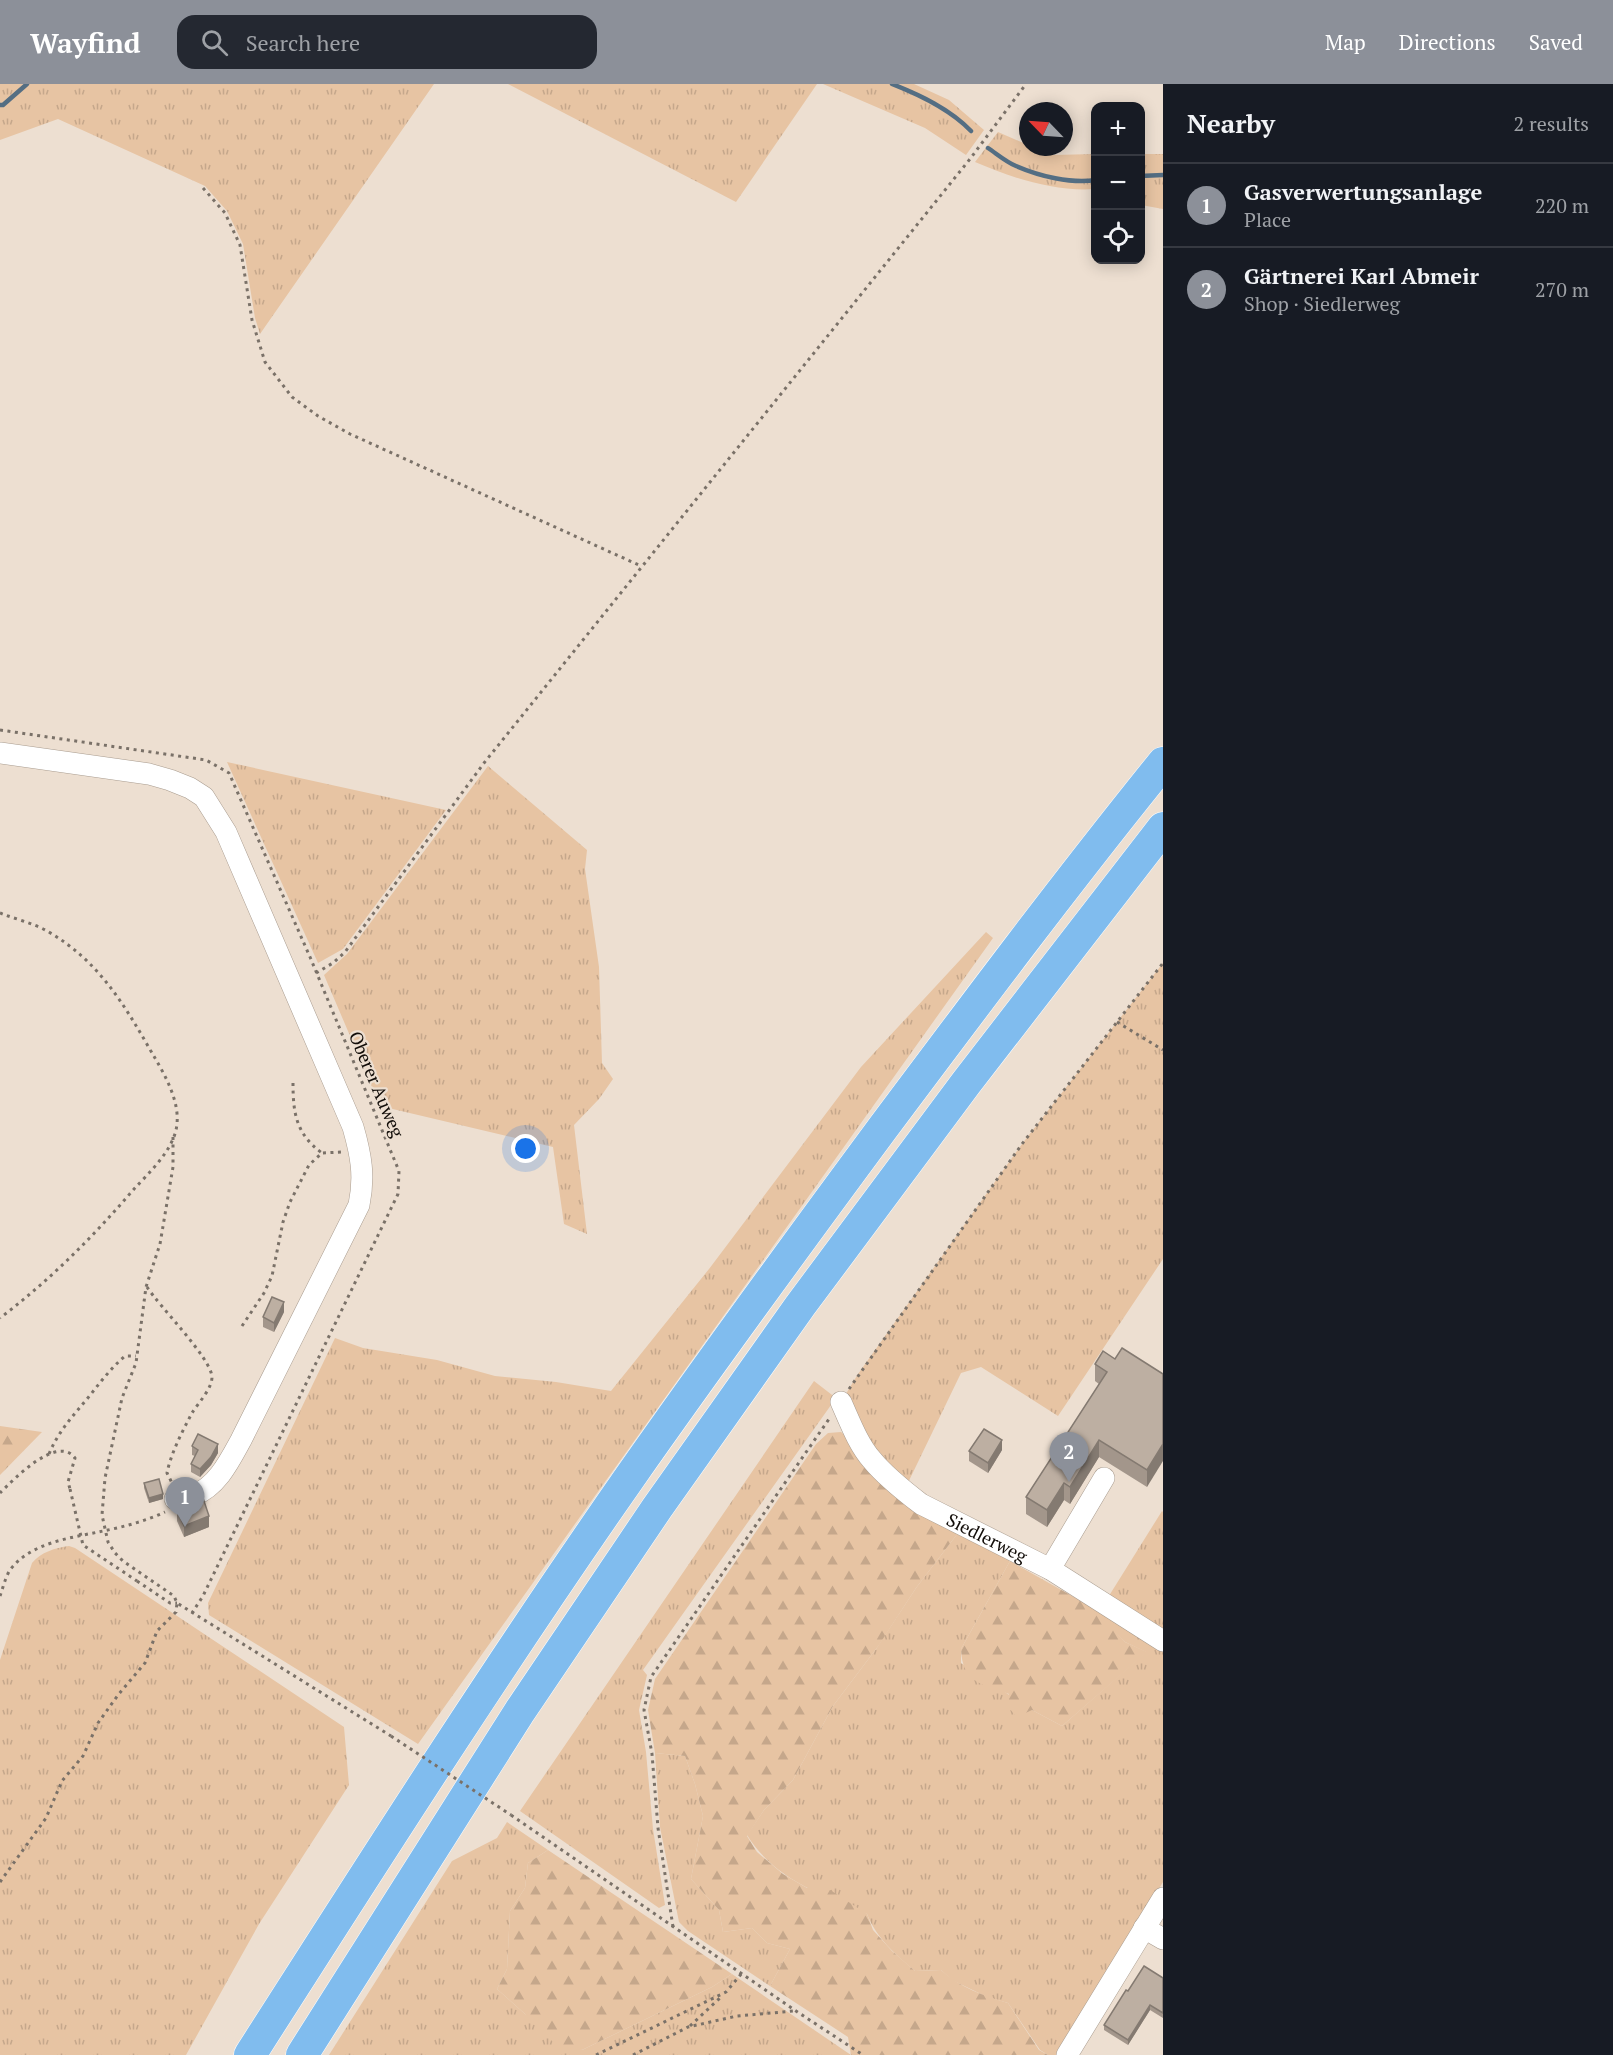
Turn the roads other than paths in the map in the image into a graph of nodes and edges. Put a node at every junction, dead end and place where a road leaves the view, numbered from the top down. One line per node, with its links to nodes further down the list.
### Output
1 (0, 753): 6 (street)
2 (1163, 764): 12 (highway)
3 (1163, 828): 13 (highway)
4 (841, 1402): 7 (street, Siedlerweg)
5 (1104, 1478): 7 (street)
6 (175, 1499)
7 (1050, 1569): 8 (street, Siedlerweg)
8 (1163, 1641)
9 (1163, 1898): 10 (street)
10 (1144, 1928): 11 (street); 14 (street)
11 (1163, 1940)
12 (250, 2055)
13 (302, 2055)
14 (1067, 2055)

